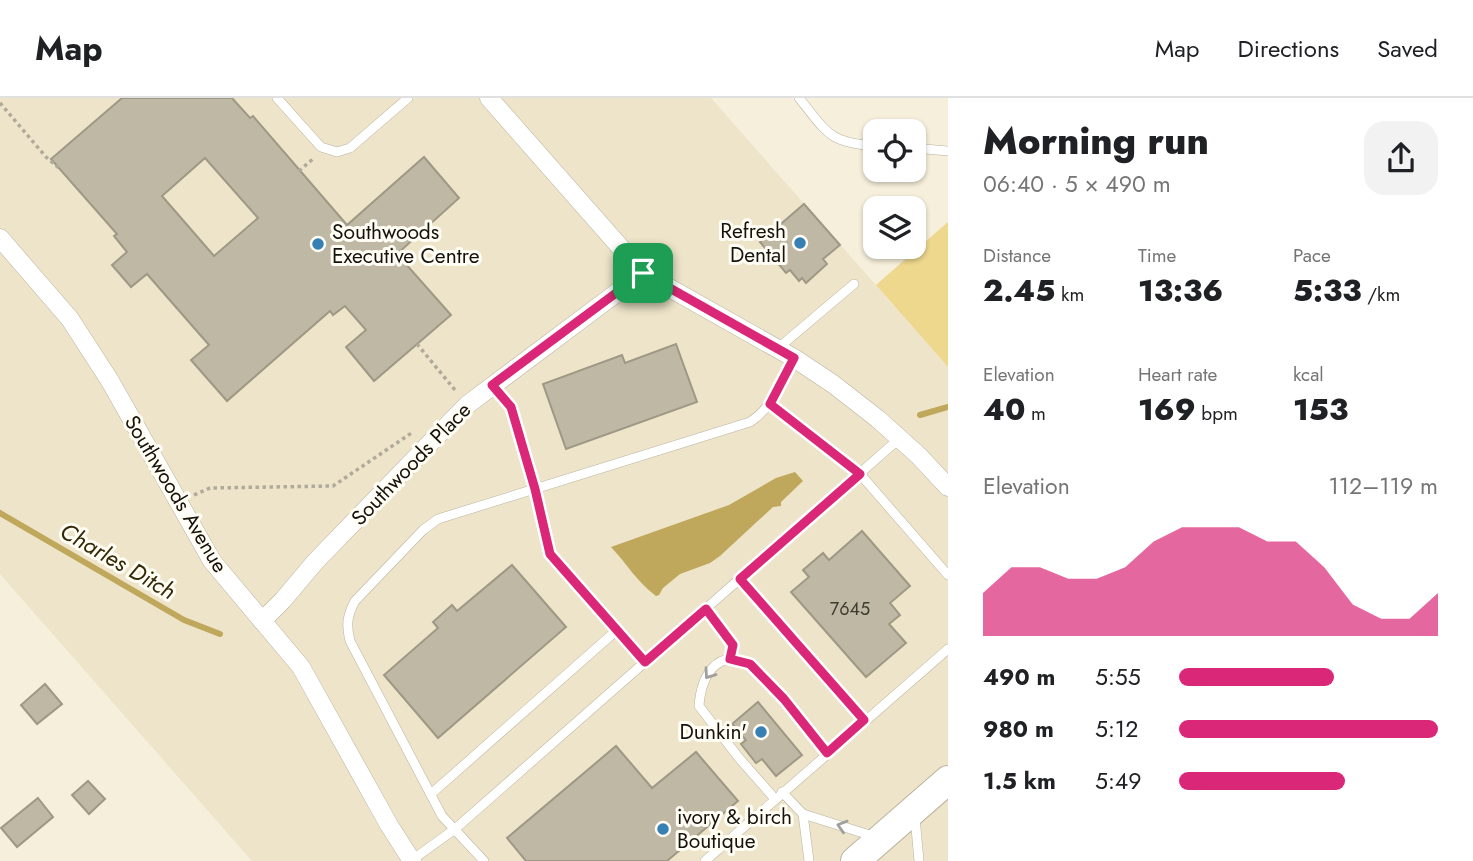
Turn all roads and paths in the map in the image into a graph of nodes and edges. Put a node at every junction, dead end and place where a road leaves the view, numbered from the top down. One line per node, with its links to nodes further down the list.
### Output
1 (277, 98): 2 (lane)
2 (408, 98)
3 (489, 98): 11 (street)
4 (799, 98): 6 (lane)
5 (0, 103): 9 (path)
6 (863, 144)
7 (926, 149): 8 (lane)
8 (948, 151)
9 (60, 169)
10 (0, 238): 30 (street, Southwoods Avenue)
11 (643, 273): 14 (street); 17 (street, Southwoods Place)
12 (854, 284): 14 (lane)
13 (417, 344): 16 (path)
14 (777, 349): 15 (street)
15 (794, 358): 20 (lane); 22 (street)
16 (451, 385)
17 (492, 385): 25 (lane); 30 (street, Southwoods Place)
18 (455, 389): 19 (path)
19 (446, 398)
20 (770, 404): 23 (lane); 25 (lane)
21 (415, 431): 26 (path)
22 (900, 438): 23 (lane); 24 (street)
23 (860, 474): 27 (lane); 28 (lane)
24 (948, 487)
25 (535, 489): 31 (lane); 38 (lane)
26 (202, 490)
27 (948, 575)
28 (740, 579): 29 (lane); 35 (lane)
29 (706, 609): 33 (lane); 34 (lane)
30 (262, 621): 44 (street, Southwoods Avenue)
31 (617, 630): 34 (lane); 38 (lane)
32 (948, 649): 35 (lane)
33 (730, 659): 36 (lane); 39 (lane, one-way to 39)
34 (645, 662): 42 (lane)
35 (864, 720): 36 (lane)
36 (827, 753): 39 (lane)
37 (948, 780): 40 (main road)
38 (431, 794): 42 (lane)
39 (778, 796): 41 (lane); 46 (lane)
40 (914, 809): 43 (main road); 49 (lane)
41 (803, 814): 43 (lane, one-way to 41); 47 (lane)
42 (455, 829): 44 (lane); 45 (lane)
43 (881, 838): 48 (main road)
44 (412, 861)
45 (484, 861)
46 (705, 861)
47 (810, 861)
48 (855, 861)
49 (919, 861)

